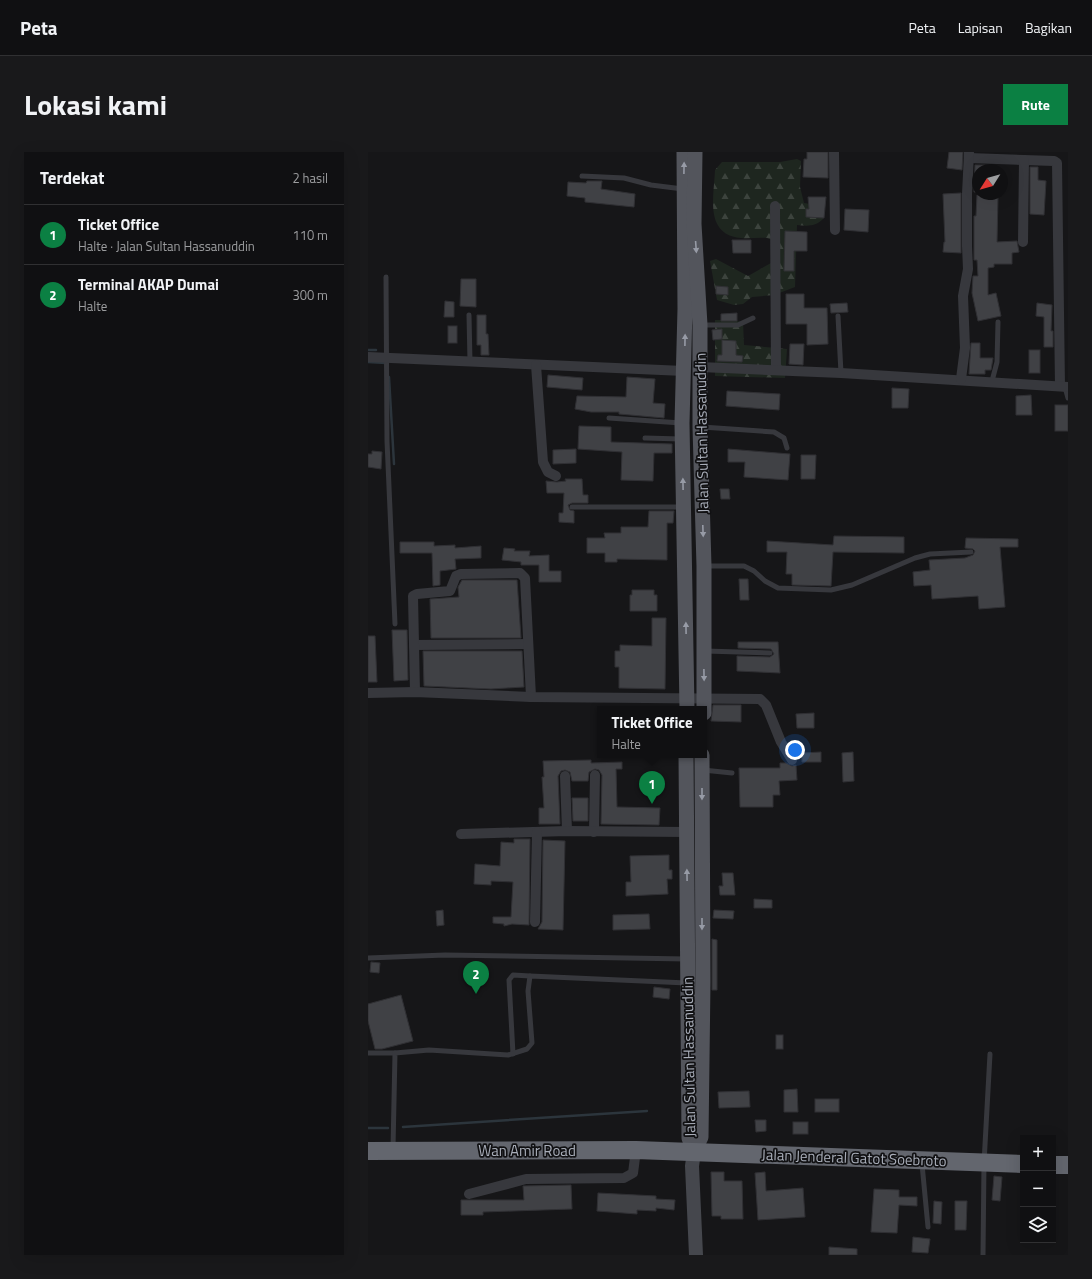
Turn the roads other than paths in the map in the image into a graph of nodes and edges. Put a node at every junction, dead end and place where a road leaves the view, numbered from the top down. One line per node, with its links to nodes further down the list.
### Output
1 (684, 152): 7 (main road, Jalan Sultan Hassanuddin, one-way to 1)
2 (695, 152): 12 (main road, Jalan Sultan Hassanuddin, one-way to 12)
3 (834, 152): 9 (street)
4 (969, 155): 5 (street); 26 (street)
5 (1024, 160): 10 (street); 28 (street)
6 (582, 176): 7 (lane)
7 (684, 190): 12 (main road, Jalan Sultan Hassanuddin)
8 (775, 206): 23 (street)
9 (835, 230)
10 (1023, 242)
11 (386, 277): 19 (lane)
12 (692, 309): 17 (main road, Jalan Sultan Hassanuddin); 24 (main road, Jalan Sultan Hassanuddin, one-way to 12)
13 (469, 315): 20 (lane)
14 (838, 316): 25 (lane)
15 (753, 318): 17 (lane)
16 (998, 322): 27 (lane)
17 (700, 325): 22 (main road, Jalan Sultan Hassanuddin)
18 (368, 357): 19 (street)
19 (385, 358): 20 (street); 41 (lane)
20 (470, 362): 21 (street)
21 (536, 365): 24 (street); 36 (street)
22 (700, 367): 23 (street); 32 (main road, Jalan Sultan Hassanuddin)
23 (776, 370): 25 (street)
24 (684, 371): 31 (main road, Jalan Sultan Hassanuddin)
25 (841, 373): 26 (street)
26 (961, 380): 27 (street)
27 (992, 381): 28 (street)
28 (1064, 387): 29 (lane)
29 (1068, 398)
30 (609, 418): 31 (lane)
31 (682, 423): 34 (main road, Jalan Sultan Hassanuddin)
32 (700, 427): 35 (lane); 40 (main road, Jalan Sultan Hassanuddin, one-way to 40)
33 (645, 438): 34 (lane)
34 (682, 439): 38 (main road, Jalan Sultan Hassanuddin, one-way to 34)
35 (787, 448)
36 (556, 476)
37 (572, 507): 38 (lane)
38 (684, 507): 49 (main road, Jalan Sultan Hassanuddin, one-way to 38)
39 (971, 552): 40 (lane)
40 (704, 566): 44 (main road, Jalan Sultan Hassanuddin)
41 (395, 624)
42 (527, 644): 43 (street); 43 (street); 48 (street)
43 (414, 645): 46 (street)
44 (704, 651): 45 (lane); 50 (main road, Jalan Sultan Hassanuddin, one-way to 50)
45 (770, 653)
46 (415, 692): 47 (street); 48 (street)
47 (368, 693)
48 (531, 697): 49 (street)
49 (687, 703): 50 (street)
50 (704, 706): 53 (street)
51 (686, 758): 61 (main road, Jalan Sultan Hassanuddin)
52 (702, 758): 54 (main road, Jalan Sultan Hassanuddin)
53 (792, 760)
54 (702, 770): 55 (lane); 65 (main road, Jalan Sultan Hassanuddin, one-way to 65)
55 (732, 773)
56 (595, 775): 60 (street)
57 (565, 776): 58 (street)
58 (566, 831): 59 (street); 60 (street)
59 (537, 832): 62 (street); 63 (street)
60 (594, 832): 61 (street)
61 (686, 832): 65 (main road, Jalan Sultan Hassanuddin, one-way to 61)
62 (461, 834)
63 (535, 922)
64 (368, 958): 65 (lane)
65 (695, 958): 67 (main road, Jalan Sultan Hassanuddin); 68 (main road, Jalan Sultan Hassanuddin)
66 (530, 976): 68 (lane); 71 (lane); 71 (lane)
67 (703, 982): 68 (main road); 76 (main road, Jalan Sultan Hassanuddin)
68 (688, 983): 76 (main road, Jalan Sultan Hassanuddin)
69 (368, 1053): 70 (lane)
70 (395, 1053): 71 (lane); 73 (lane)
71 (513, 1054)
72 (990, 1054): 78 (lane)
73 (393, 1150): 74 (highway, Wan Amir Road); 75 (highway, Wan Amir Road)
74 (636, 1150): 76 (highway, Wan Amir Road); 82 (street)
75 (368, 1151)
76 (690, 1152): 77 (highway, Jalan Jenderal Gatot Soebroto); 84 (street)
77 (921, 1161): 78 (highway, Jalan Jenderal Gatot Soebroto); 83 (lane)
78 (984, 1164): 79 (highway, Jalan Jenderal Gatot Soebroto); 85 (lane)
79 (1020, 1164)
80 (1056, 1165): 81 (highway)
81 (1068, 1165)
82 (469, 1194)
83 (928, 1227)
84 (696, 1255)
85 (984, 1255)

